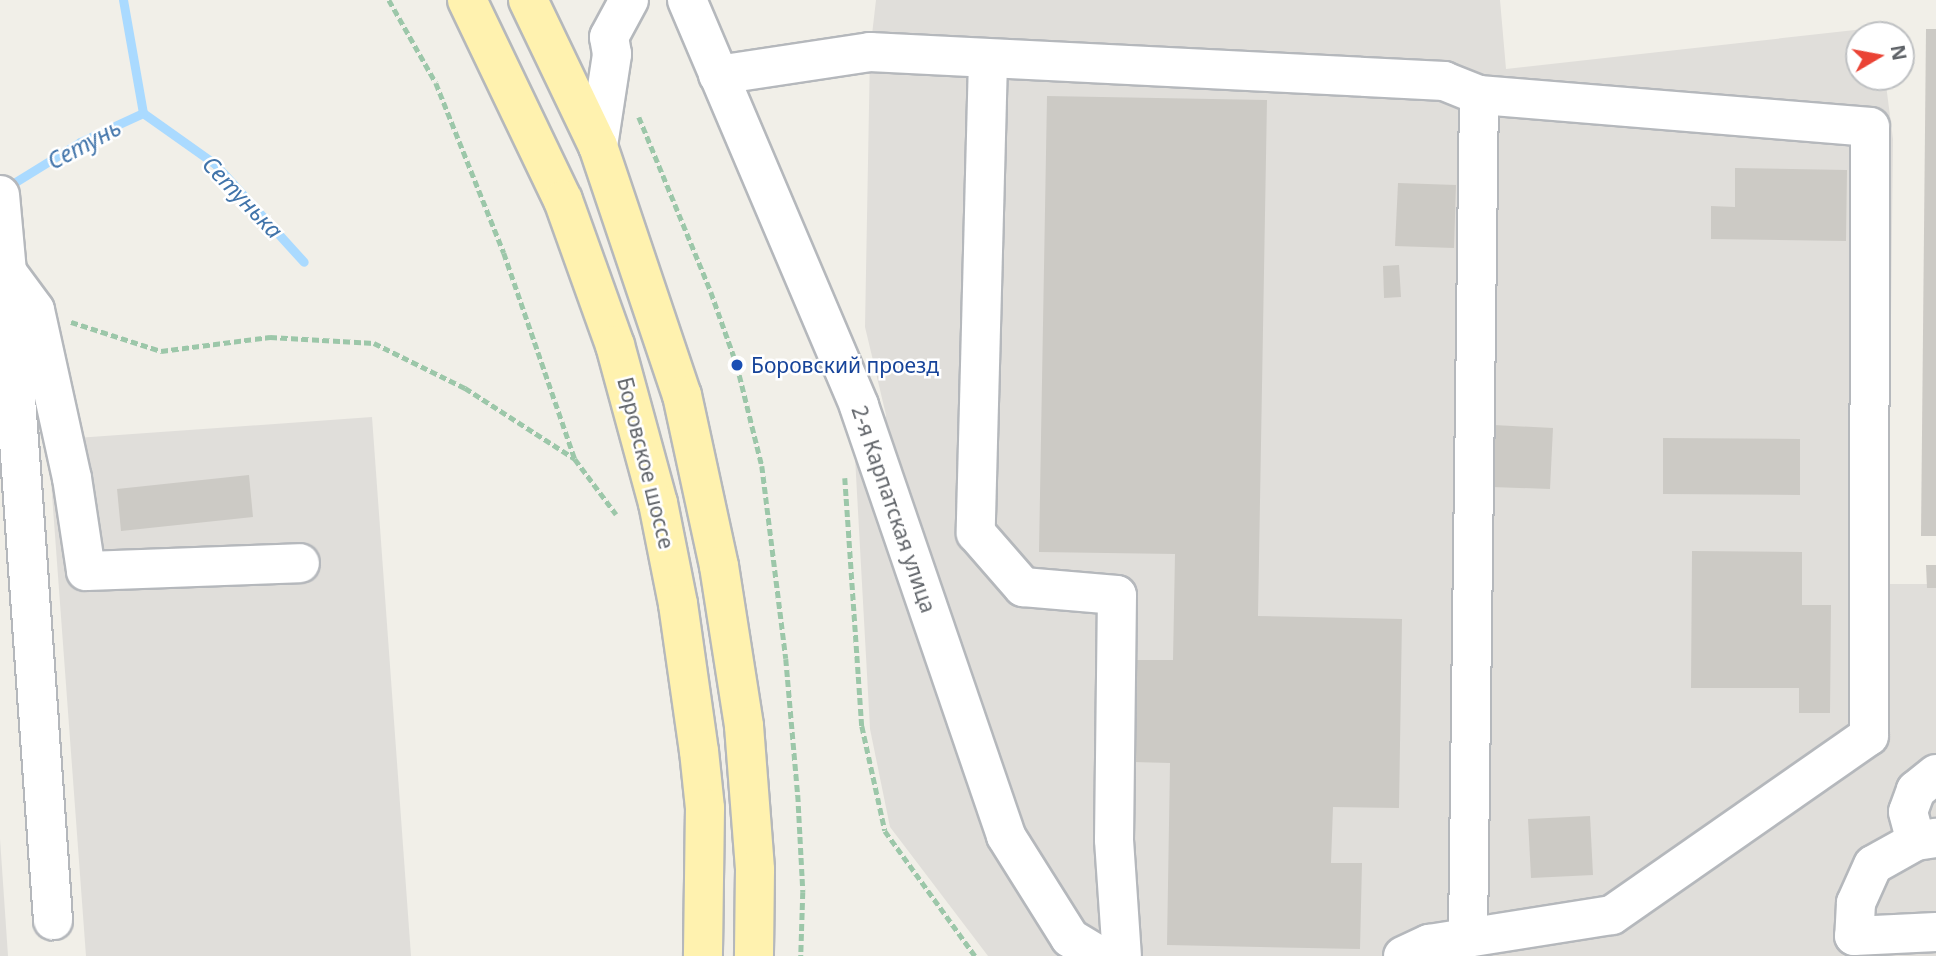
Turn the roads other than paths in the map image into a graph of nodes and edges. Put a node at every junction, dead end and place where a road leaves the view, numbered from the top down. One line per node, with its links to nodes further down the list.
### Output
1 (467, 0): 19 (main road, Боровское шоссе)
2 (528, 0): 8 (main road)
3 (629, 0): 8 (street)
4 (687, 0): 6 (street, 2-я Карпатская улица)
5 (988, 60): 6 (street); 7 (street); 21 (street)
6 (718, 75): 18 (street, 2-я Карпатская улица)
7 (1479, 95): 17 (street); 17 (street)
8 (598, 146): 20 (main road)
9 (0, 195): 10 (street)
10 (4, 275): 11 (street)
11 (15, 321): 12 (street); 15 (street)
12 (300, 562)
13 (1936, 774): 14 (street)
14 (1926, 840): 16 (street)
15 (53, 920)
16 (1936, 932)
17 (1468, 938): 22 (street)
18 (1085, 947)
19 (703, 956)
20 (754, 956)
21 (1122, 956)
22 (1403, 956)

